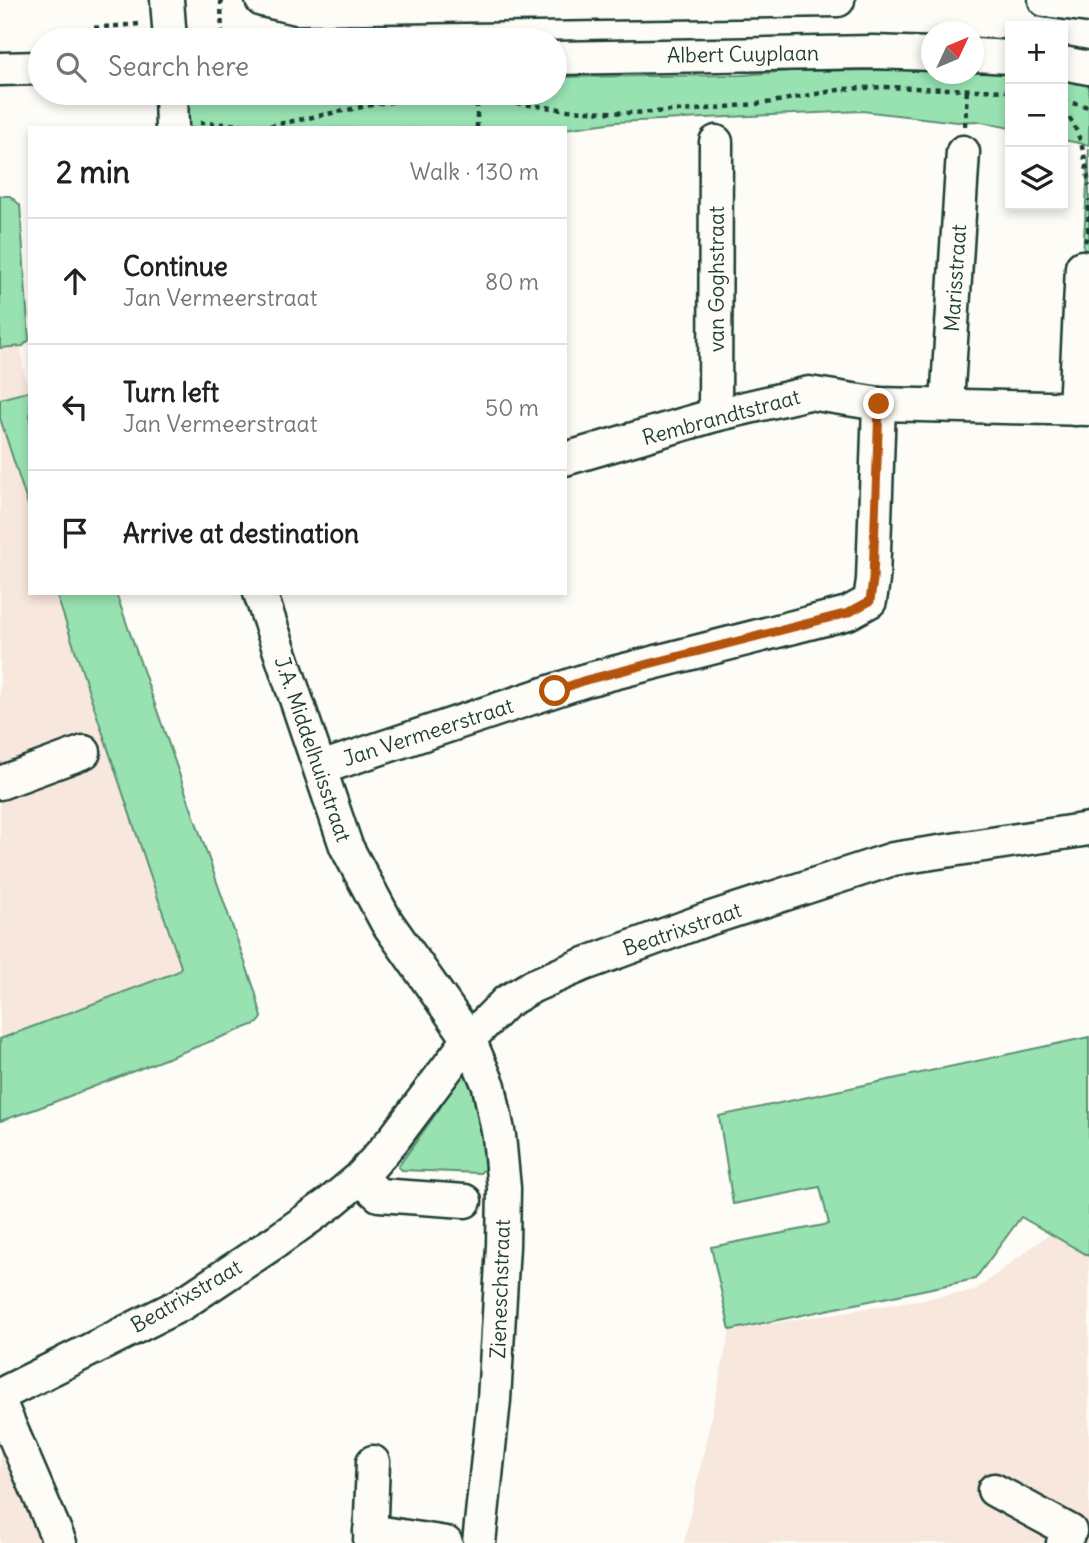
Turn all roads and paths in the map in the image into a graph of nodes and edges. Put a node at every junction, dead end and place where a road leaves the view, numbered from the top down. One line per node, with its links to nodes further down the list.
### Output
1 (221, 0): 8 (path)
2 (262, 0): 3 (street)
3 (838, 0)
4 (1045, 0): 5 (street)
5 (1084, 4)
6 (169, 21): 7 (path)
7 (92, 28)
8 (222, 28)
9 (921, 54): 13 (street, Albert Cuyplaan)
10 (984, 56): 11 (street)
11 (1005, 57)
12 (28, 58): 16 (street)
13 (567, 58)
14 (1068, 64): 15 (street)
15 (1089, 68)
16 (0, 69)
17 (968, 89): 18 (path); 22 (path); 30 (path)
18 (1005, 91)
19 (1068, 103): 23 (path)
20 (371, 105): 27 (path)
21 (477, 105): 28 (path)
22 (530, 105)
23 (1089, 107)
24 (171, 114): 26 (path)
25 (1068, 116): 31 (path)
26 (261, 126)
27 (274, 126)
28 (477, 126)
29 (716, 142): 38 (street, van Goghstraat)
30 (963, 152): 36 (street, Marisstraat)
31 (1089, 186)
32 (1089, 200): 33 (path)
33 (1088, 230)
34 (1082, 267): 37 (street)
35 (879, 404): 36 (street, Rembrandtstraat); 38 (street, Rembrandtstraat); 42 (street, Jan Vermeerstraat)
36 (947, 404): 37 (street, Rembrandtstraat)
37 (1082, 409)
38 (715, 415): 39 (street, Rembrandtstraat)
39 (567, 458)
40 (261, 595): 42 (street, J.A. Middelhuisstraat)
41 (84, 751): 43 (street)
42 (321, 768): 45 (street, J.A. Middelhuisstraat)
43 (0, 783)
44 (1089, 829): 45 (street, Beatrixstraat)
45 (469, 1039): 46 (street, Beatrixstraat); 55 (street, Zieneschstraat)
46 (360, 1178): 47 (street); 48 (street, Beatrixstraat)
47 (465, 1201)
48 (0, 1395)
49 (0, 1403): 53 (street)
50 (373, 1462): 52 (street)
51 (994, 1490): 56 (street)
52 (370, 1537): 54 (street)
53 (60, 1543)
54 (446, 1543)
55 (479, 1543)
56 (1063, 1543)

